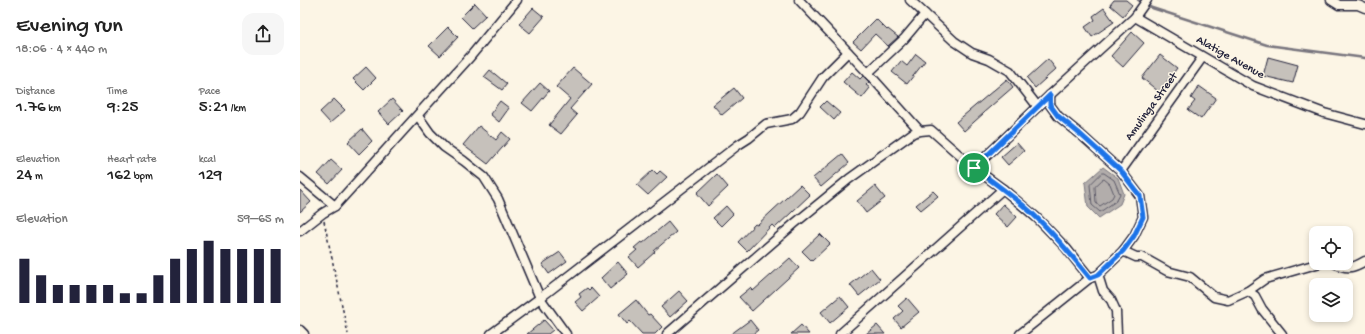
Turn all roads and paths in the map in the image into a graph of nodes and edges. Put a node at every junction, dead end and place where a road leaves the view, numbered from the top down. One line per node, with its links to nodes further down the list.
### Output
1 (517, 0): 14 (street)
2 (799, 0): 9 (street)
3 (910, 0): 7 (street)
4 (1147, 0): 8 (street)
5 (1331, 0): 6 (street)
6 (1365, 8)
7 (925, 14): 11 (street); 13 (street)
8 (1135, 17): 10 (street, Alatige Avenue); 12 (street)
9 (848, 52): 11 (street); 30 (street)
10 (1202, 58): 15 (street, Alatige Avenue); 18 (street, Amulinga Street)
11 (868, 73): 16 (street)
12 (1050, 95): 13 (street); 18 (street)
13 (1038, 107): 17 (street)
14 (418, 116): 21 (street); 30 (street)
15 (1365, 124)
16 (920, 131): 17 (street); 36 (street)
17 (974, 168): 20 (street)
18 (1121, 171): 24 (street)
19 (300, 177): 21 (street)
20 (1003, 188): 28 (street); 37 (street)
21 (335, 206): 22 (street)
22 (323, 213): 23 (street); 33 (path)
23 (300, 231)
24 (1123, 251): 28 (street); 29 (street)
25 (1365, 261): 27 (street)
26 (1309, 266): 29 (street)
27 (1353, 267)
28 (1094, 276): 38 (street); 39 (street)
29 (1248, 291): 40 (street)
30 (540, 298): 34 (street); 35 (street)
31 (300, 330): 32 (street)
32 (304, 334)
33 (348, 334)
34 (491, 334)
35 (566, 334)
36 (667, 334)
37 (840, 334)
38 (1020, 334)
39 (1117, 334)
40 (1282, 334)

